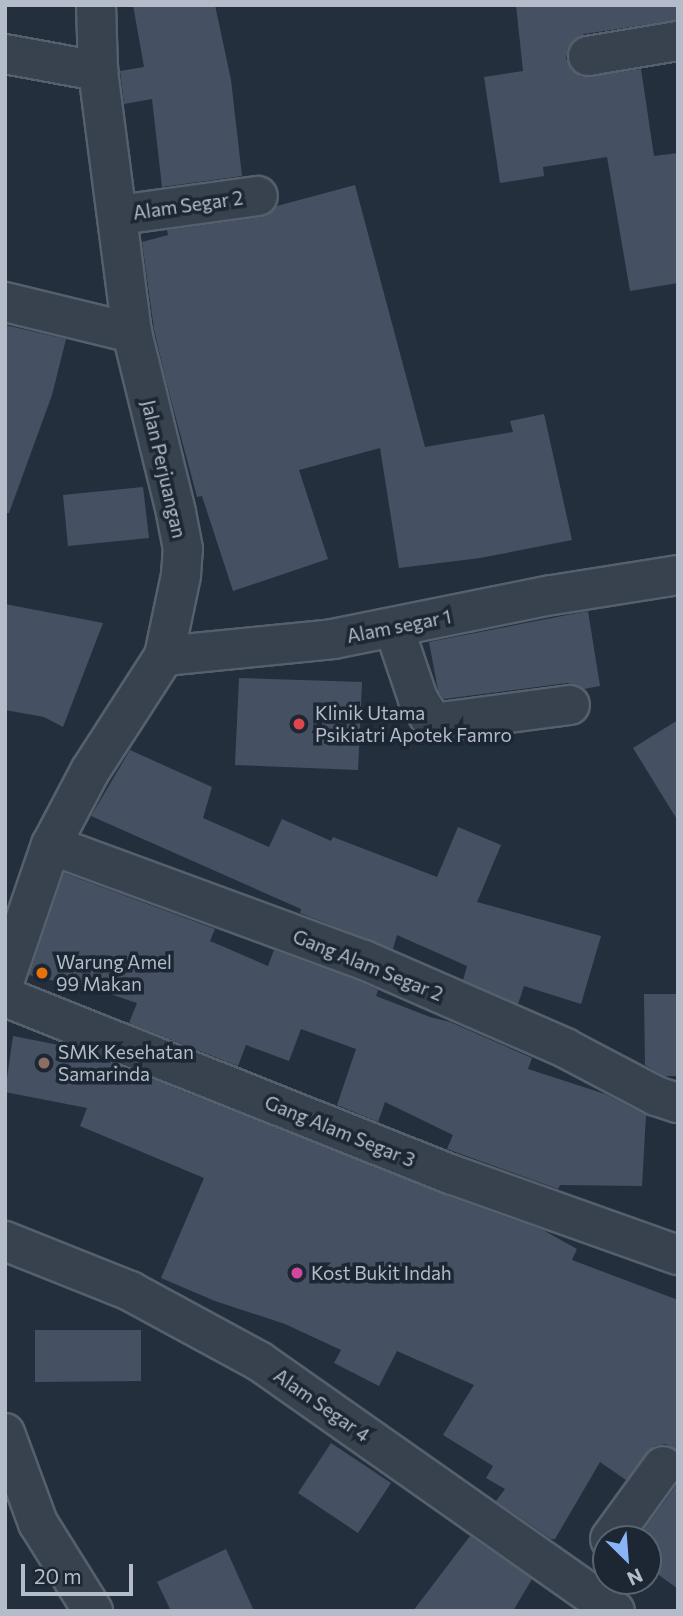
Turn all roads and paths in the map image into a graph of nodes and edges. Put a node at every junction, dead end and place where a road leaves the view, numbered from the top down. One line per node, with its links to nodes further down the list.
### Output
1 (96, 5): 5 (street, Jalan Perjuangan)
2 (678, 41): 4 (street)
3 (5, 54): 5 (street)
4 (589, 56)
5 (98, 71): 7 (street, Jalan Perjuangan)
6 (258, 196): 7 (street, Alam Segar 2)
7 (119, 215): 9 (street, Jalan Perjuangan)
8 (5, 302): 9 (street)
9 (132, 333): 12 (street, Jalan Perjuangan)
10 (678, 575): 11 (street, Alam segar 1)
11 (394, 628): 12 (street, Alam segar 1); 13 (street)
12 (164, 656): 14 (street, Jalan Perjuangan)
13 (570, 705)
14 (51, 845): 15 (street, Jalan Perjuangan); 17 (street, Gang Alam Segar 2)
15 (5, 979)
16 (5, 997): 19 (street, Gang Alam Segar 3)
17 (678, 1103)
18 (5, 1241): 25 (street, Alam Segar 4)
19 (678, 1255)
20 (5, 1433): 22 (street)
21 (663, 1466): 23 (street)
22 (21, 1522): 26 (street)
23 (620, 1525)
24 (592, 1564): 25 (street)
25 (578, 1584): 27 (street, Alam Segar 4)
26 (93, 1611)
27 (615, 1611)

